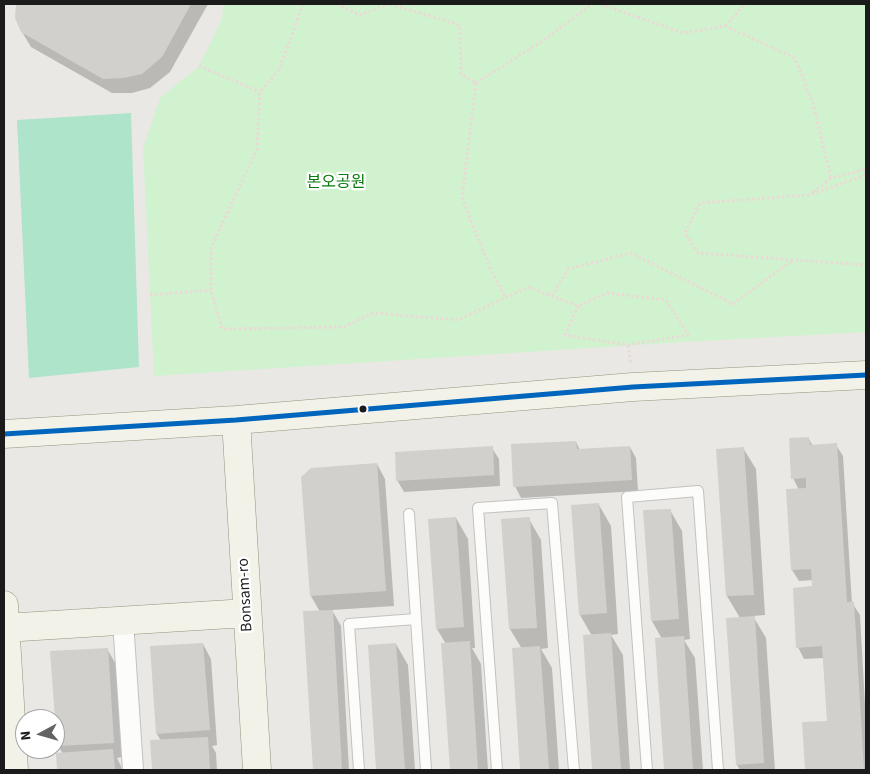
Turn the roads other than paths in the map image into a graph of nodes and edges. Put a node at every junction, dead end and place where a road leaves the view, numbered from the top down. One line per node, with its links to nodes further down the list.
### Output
1 (866, 375): 2 (street)
2 (236, 420): 3 (street); 5 (street, Bonsam-ro)
3 (4, 434)
4 (409, 514): 6 (lane)
5 (247, 613): 8 (street); 11 (street, Bonsam-ro)
6 (416, 619): 12 (lane); 13 (lane)
7 (4, 620): 8 (street); 9 (street)
8 (123, 621): 10 (street)
9 (14, 770)
10 (133, 770)
11 (257, 770)
12 (359, 770)
13 (426, 770)
14 (497, 770): 15 (lane)
15 (574, 770)
16 (647, 770): 17 (lane)
17 (718, 770)

